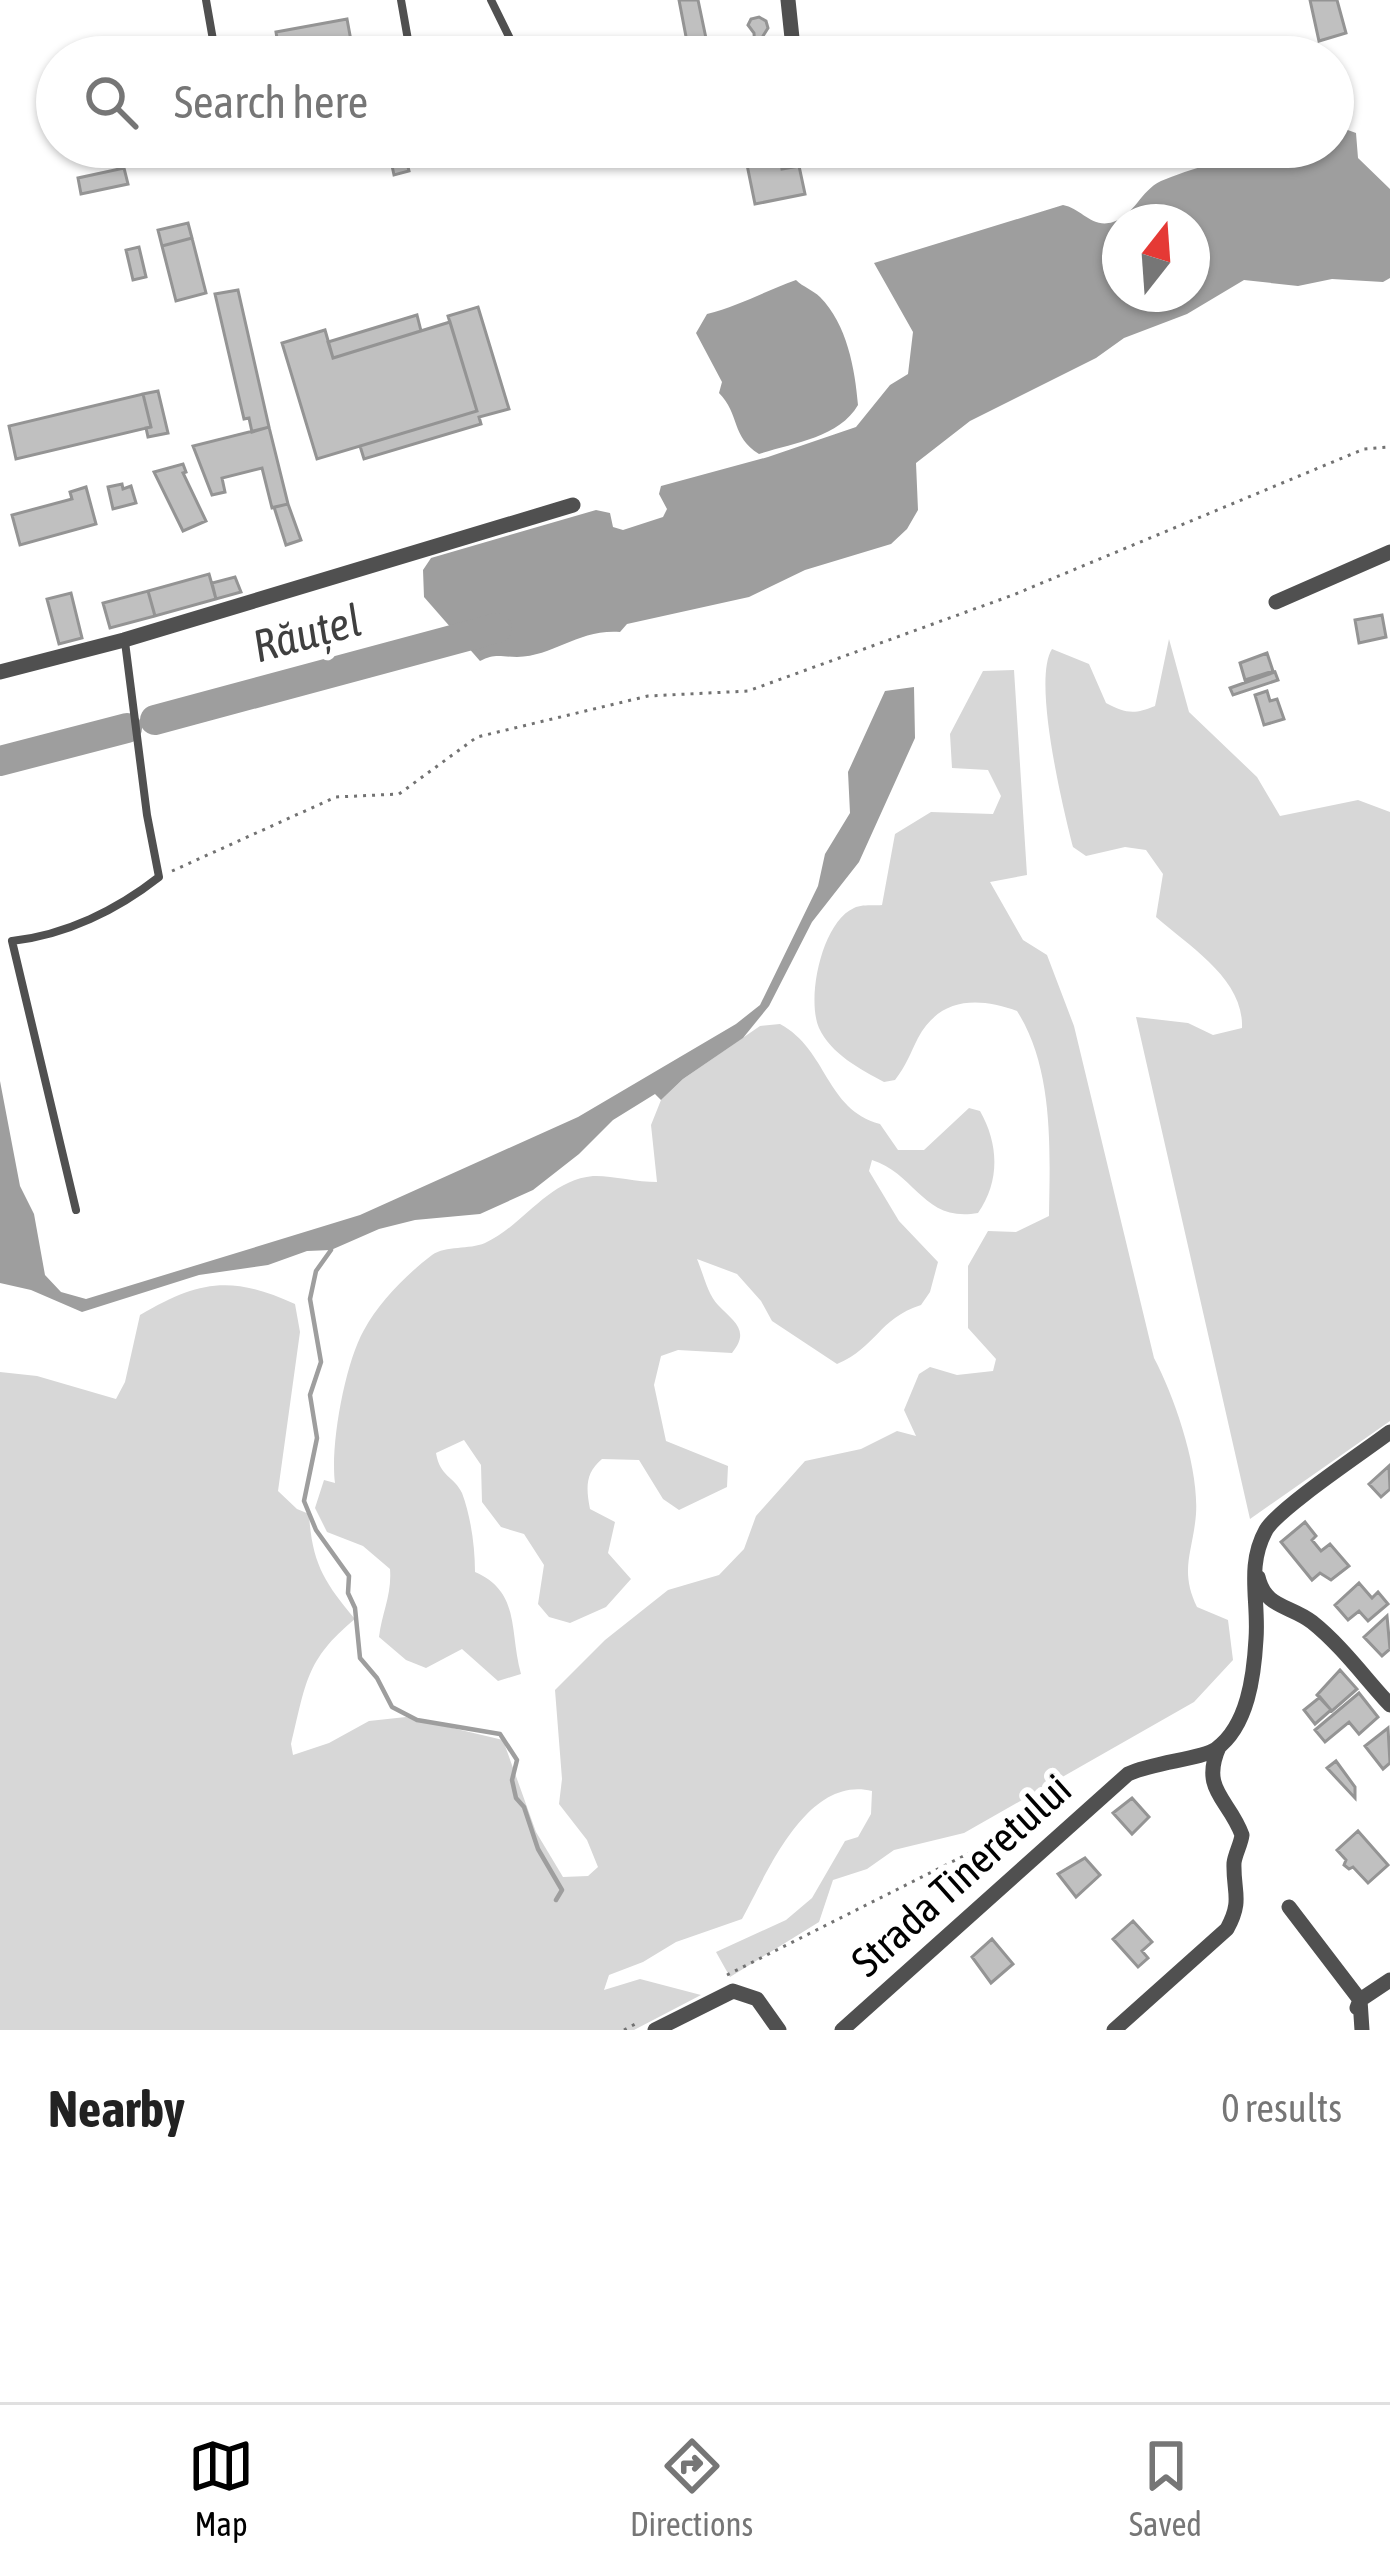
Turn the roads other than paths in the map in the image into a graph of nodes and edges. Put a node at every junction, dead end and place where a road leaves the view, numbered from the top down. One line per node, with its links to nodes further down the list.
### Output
1 (206, 0): 5 (lane)
2 (400, 0): 6 (lane)
3 (491, 0): 7 (lane)
4 (788, 0): 8 (street)
5 (212, 36)
6 (408, 36)
7 (509, 36)
8 (792, 36)
9 (573, 505): 12 (street)
10 (1390, 552): 11 (street)
11 (1276, 602)
12 (124, 640): 13 (street); 14 (lane)
13 (0, 672)
14 (76, 1210)
15 (1390, 1432): 16 (street)
16 (1256, 1552): 17 (street); 18 (street)
17 (1295, 1614): 18 (street); 19 (street)
18 (1257, 1637): 20 (street)
19 (1390, 1705)
20 (1219, 1747): 26 (street, Strada Tineretului); 27 (street)
21 (1289, 1907): 23 (street)
22 (1390, 1980): 23 (street)
23 (1366, 1997): 28 (street); 29 (street)
24 (653, 2023): 25 (street)
25 (778, 2030)
26 (842, 2030)
27 (1114, 2030)
28 (1352, 2030)
29 (1362, 2030)

